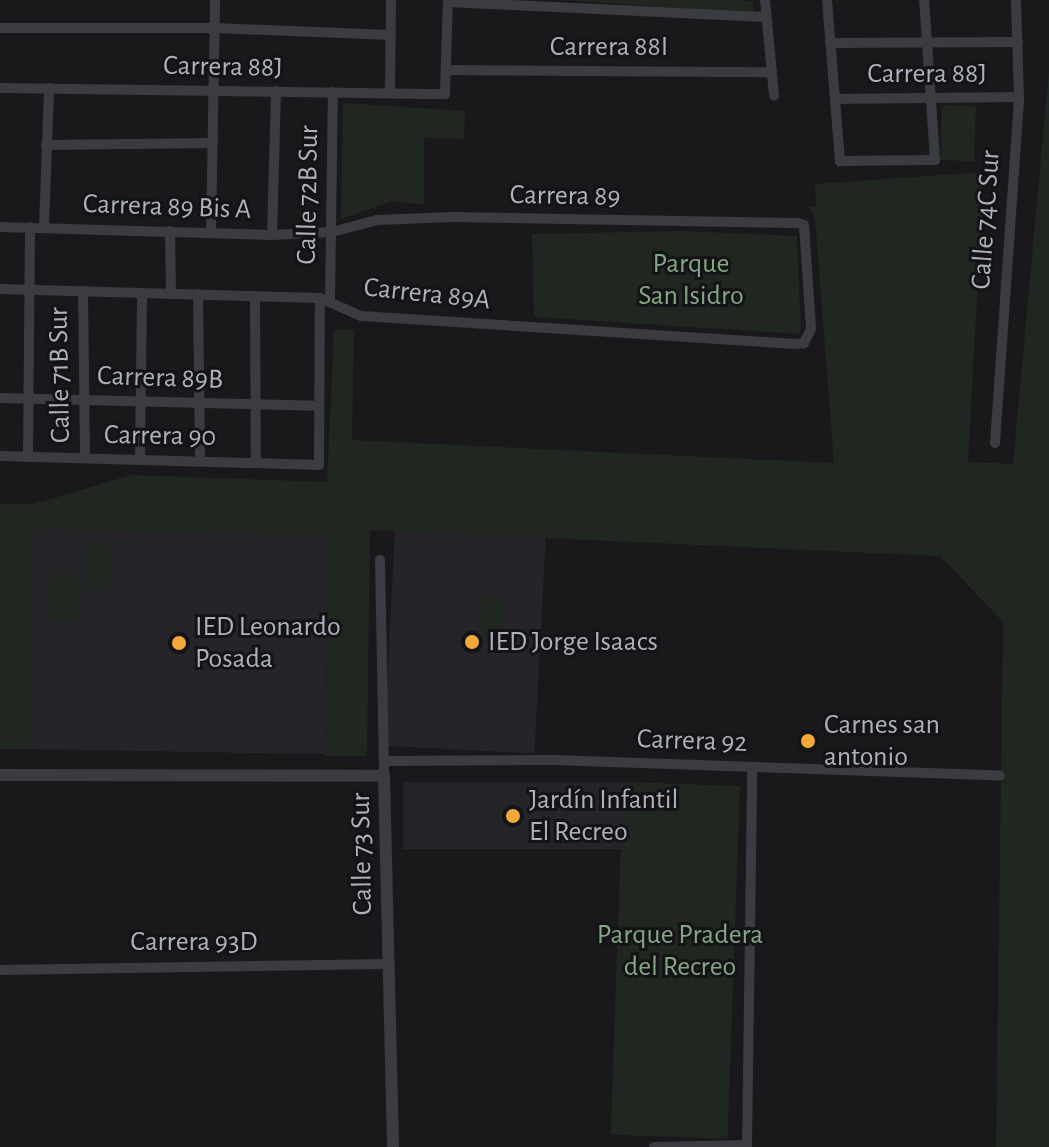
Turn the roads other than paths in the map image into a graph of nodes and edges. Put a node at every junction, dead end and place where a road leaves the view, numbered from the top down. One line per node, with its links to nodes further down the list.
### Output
1 (215, 0): 10 (street)
2 (391, 0): 11 (street)
3 (765, 0): 8 (street)
4 (827, 0): 14 (street)
5 (924, 0): 12 (street)
6 (1016, 0): 13 (street, Calle 74C Sur)
7 (448, 1): 8 (street); 15 (street)
8 (766, 17): 16 (street)
9 (0, 28): 10 (street)
10 (215, 28): 11 (street); 19 (street)
11 (391, 35): 22 (street)
12 (927, 42): 13 (street); 14 (street); 25 (street)
13 (1018, 42): 24 (street, Calle 74C Sur)
14 (830, 43): 26 (street)
15 (446, 70): 16 (street, Carrera 88I); 22 (street, Carrera 88J)
16 (771, 72): 23 (street)
17 (0, 88): 18 (street, Carrera 88J)
18 (49, 88): 19 (street, Carrera 88J); 28 (street)
19 (214, 91): 20 (street, Carrera 88J); 27 (street)
20 (276, 91): 21 (street, Carrera 88J); 35 (street)
21 (333, 92): 22 (street, Carrera 88J); 33 (street, Calle 72B Sur)
22 (390, 93)
23 (774, 96)
24 (1019, 97): 25 (street, Carrera 88J); 52 (street, Calle 74C Sur)
25 (931, 98): 26 (street, Carrera 88J); 26 (street)
26 (835, 99)
27 (213, 143): 28 (street); 34 (street)
28 (46, 145): 31 (street)
29 (0, 227): 30 (street, Carrera 89 Bis A)
30 (30, 227): 31 (street, Carrera 89 Bis A); 37 (street)
31 (44, 227): 32 (street, Carrera 89 Bis A)
32 (170, 231): 34 (street, Carrera 89 Bis A); 40 (street)
33 (332, 232): 35 (street, Carrera 89 Bis A); 43 (street, Calle 72B Sur); 44 (street, Carrera 89)
34 (211, 233): 35 (street, Carrera 89 Bis A)
35 (272, 235)
36 (0, 289): 37 (street, Carrera 89A)
37 (29, 290): 38 (street, Carrera 89A); 46 (street)
38 (83, 291): 39 (street, Carrera 89A); 47 (street, Calle 71B Sur)
39 (142, 293): 40 (street, Carrera 89A); 48 (street)
40 (171, 294): 41 (street, Carrera 89A)
41 (198, 294): 42 (street, Carrera 89A); 49 (street)
42 (255, 296): 43 (street, Carrera 89A); 50 (street)
43 (325, 298): 44 (street, Carrera 89A); 51 (street, Calle 72B Sur)
44 (804, 343)
45 (0, 398): 46 (street, Carrera 89B)
46 (28, 399): 47 (street, Carrera 89B); 54 (street)
47 (85, 400): 48 (street, Carrera 89B); 55 (street, Calle 71B Sur)
48 (140, 401): 49 (street, Carrera 89B); 56 (street)
49 (199, 403): 50 (street, Carrera 89B); 57 (street)
50 (256, 405): 51 (street, Carrera 89B); 58 (street)
51 (319, 406): 59 (street, Calle 72B Sur)
52 (995, 443)
53 (0, 456): 54 (street, Carrera 90)
54 (28, 457): 55 (street, Carrera 90)
55 (85, 458): 56 (street, Carrera 90)
56 (140, 460): 57 (street, Carrera 90)
57 (200, 461): 58 (street, Carrera 90)
58 (256, 463): 59 (street, Carrera 90)
59 (319, 465)
60 (380, 560): 61 (street, Calle 73 Sur)
61 (384, 761): 62 (street, Carrera 92); 64 (street, Calle 73 Sur)
62 (752, 767): 65 (street, Carrera 92); 69 (street)
63 (0, 775): 64 (street)
64 (384, 776): 66 (street, Calle 73 Sur)
65 (1000, 776)
66 (388, 964): 67 (street, Carrera 93D); 68 (street, Calle 73 Sur)
67 (0, 970)
68 (393, 1147)
69 (654, 1147)

